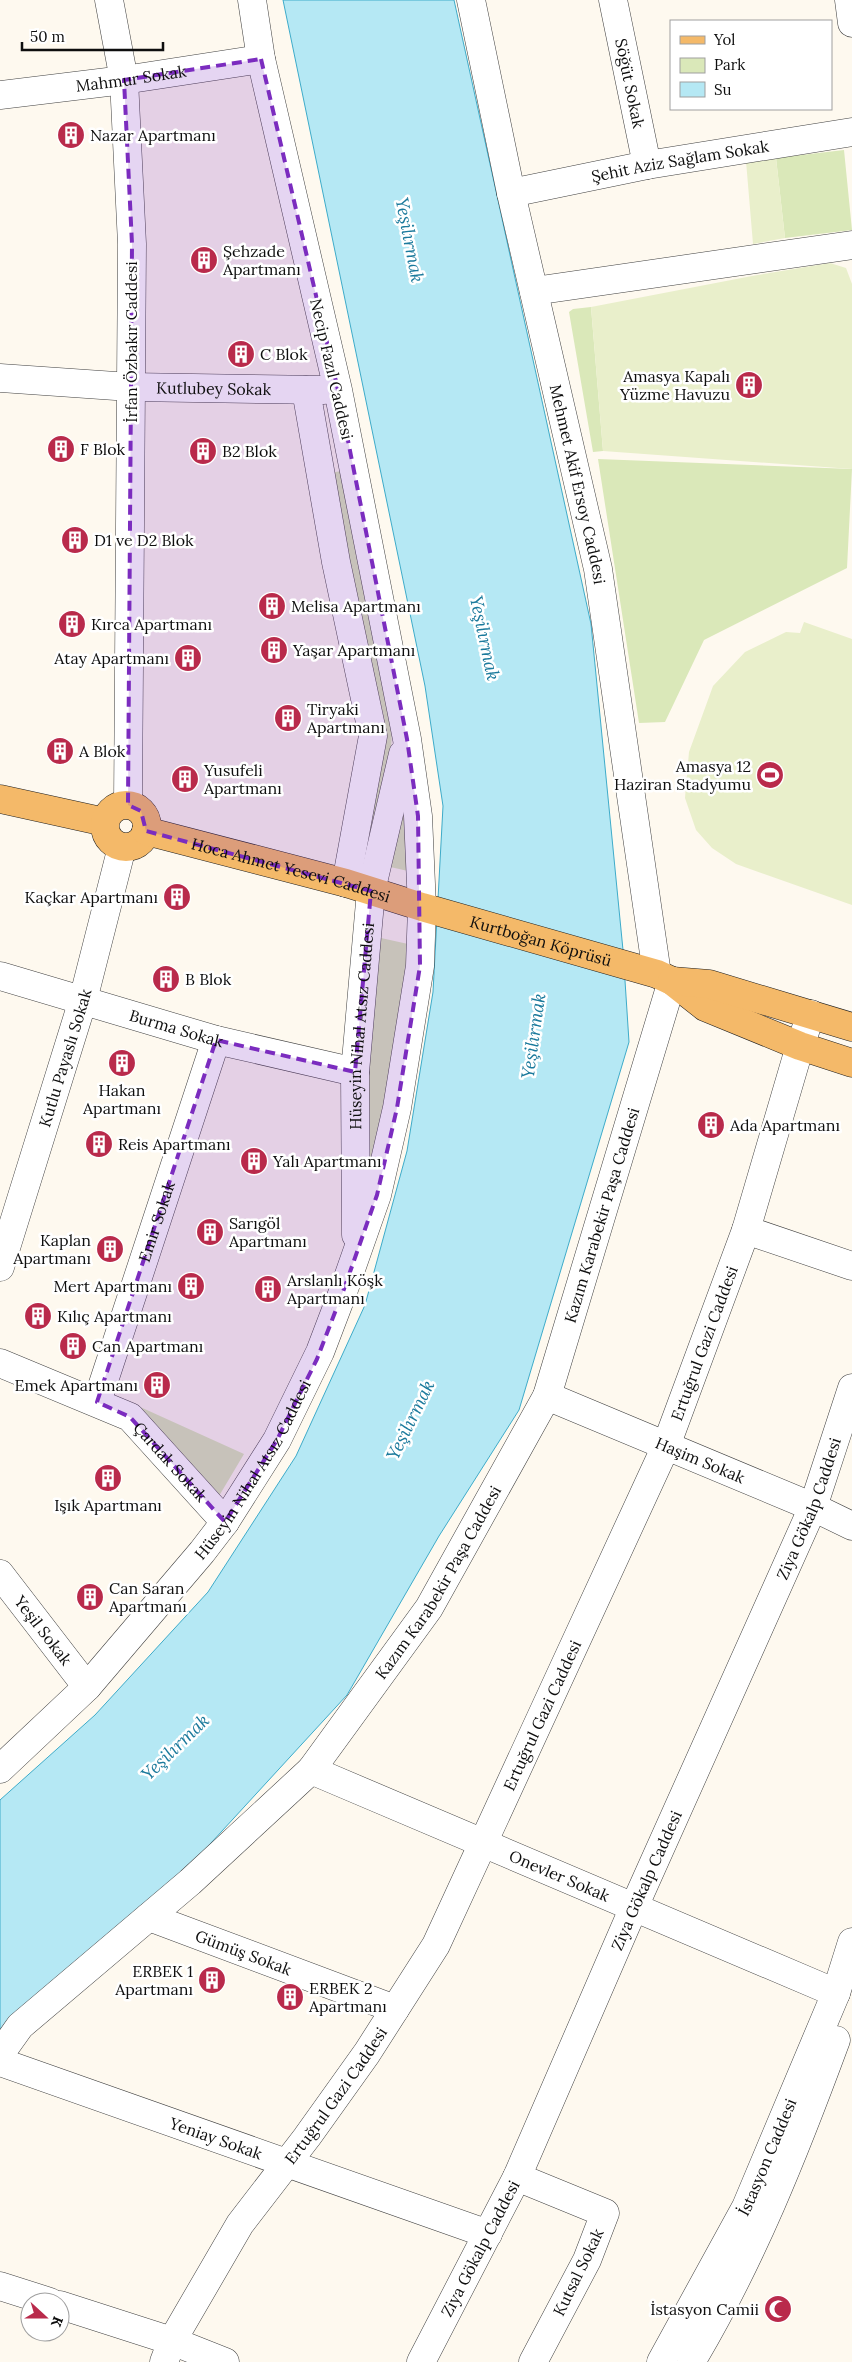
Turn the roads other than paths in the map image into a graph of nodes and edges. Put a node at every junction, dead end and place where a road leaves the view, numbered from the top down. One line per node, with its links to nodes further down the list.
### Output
1 (108, 0): 8 (street, İrfan Özbakır Caddesi)
2 (252, 0): 7 (street, Necip Fazıl Caddesi)
3 (471, 0): 12 (street, Mehmet Akif Ersoy Caddesi)
4 (613, 0): 11 (street, Söğüt Sokak)
5 (849, 0): 6 (street)
6 (852, 23)
7 (261, 59): 8 (street, Mahmur Sokak); 18 (street, Necip Fazıl Caddesi)
8 (124, 80): 9 (street, Mahmur Sokak); 16 (street, İrfan Özbakır Caddesi)
9 (0, 95)
10 (852, 132): 11 (street, Şehit Aziz Sağlam Sokak)
11 (647, 165): 12 (street, Şehit Aziz Sağlam Sokak)
12 (510, 193): 14 (street, Mehmet Akif Ersoy Caddesi)
13 (852, 245): 14 (street)
14 (534, 292): 28 (street, Mehmet Akif Ersoy Caddesi)
15 (0, 378): 16 (street, Kutlubey Sokak)
16 (130, 387): 17 (street, Kutlubey Sokak); 21 (street, İrfan Özbakır Caddesi)
17 (306, 390): 18 (street, Kutlubey Sokak); 25 (street, Necip Fazıl Caddesi)
18 (338, 390): 19 (street, Necip Fazıl Caddesi)
19 (407, 739): 25 (street, Necip Fazıl Caddesi); 26 (street, Necip Fazıl Caddesi)
20 (0, 799): 22 (main road)
21 (128, 805): 22 (main road); 23 (main road)
22 (105, 822): 24 (main road)
23 (146, 832): 24 (main road); 25 (main road, Hoca Ahmet Yesevi Caddesi)
24 (122, 847): 29 (street, Kutlu Payaslı Sokak)
25 (358, 887): 26 (main road, Hoca Ahmet Yesevi Caddesi); 35 (street, Hüseyin Nihal Atsız Caddesi)
26 (428, 909): 28 (main road, Kurtboğan Köprüsü); 37 (street, Hüseyin Nihal Atsız Caddesi)
27 (0, 976): 29 (street, Burma Sokak)
28 (659, 976): 30 (main road); 33 (main road); 42 (street, Kazım Karabekir Paşa Caddesi)
29 (83, 1000): 32 (street, Burma Sokak); 39 (street, Kutlu Payaslı Sokak)
30 (811, 1014): 31 (main road); 33 (street, Ertuğrul Gazi Caddesi)
31 (852, 1027)
32 (216, 1040): 35 (street, Burma Sokak); 43 (street, Emir Sokak)
33 (800, 1046): 34 (main road); 36 (street, Ertuğrul Gazi Caddesi)
34 (852, 1063)
35 (355, 1072): 37 (street, Hüseyin Nihal Atsız Caddesi)
36 (746, 1230): 38 (street); 44 (street, Ertuğrul Gazi Caddesi)
37 (357, 1251): 46 (street, Hüseyin Nihal Atsız Caddesi)
38 (852, 1266)
39 (0, 1267)
40 (0, 1364): 43 (street, Çardak Sokak)
41 (852, 1388): 45 (street, Ziya Gökalp Caddesi)
42 (547, 1396): 44 (street, Haşim Sokak); 51 (street, Kazım Karabekir Paşa Caddesi)
43 (96, 1402): 46 (street, Çardak Sokak)
44 (666, 1446): 45 (street, Haşim Sokak); 52 (street, Ertuğrul Gazi Caddesi)
45 (813, 1507): 47 (street, Haşim Sokak); 53 (street, Ziya Gökalp Caddesi)
46 (225, 1522): 49 (street, Hüseyin Nihal Atsız Caddesi)
47 (852, 1526)
48 (0, 1574): 49 (street, Yeşil Sokak)
49 (87, 1687): 50 (street, Hüseyin Nihal Atsız Caddesi)
50 (0, 1769)
51 (311, 1770): 52 (street, Onevler Sokak); 54 (street, Kazım Karabekir Paşa Caddesi)
52 (484, 1844): 53 (street, Onevler Sokak); 57 (street, Ertuğrul Gazi Caddesi)
53 (634, 1907): 56 (street, Onevler Sokak); 61 (street, Ziya Gökalp Caddesi)
54 (149, 1917): 57 (street, Gümüş Sokak); 58 (street, Kazım Karabekir Paşa Caddesi)
55 (852, 1942): 56 (street, İstasyon Caddesi)
56 (844, 1992): 70 (street, İstasyon Caddesi); 71 (street, İstasyon Caddesi)
57 (395, 2009): 60 (street, Ertuğrul Gazi Caddesi)
58 (0, 2054)
59 (0, 2062): 60 (street, Yeniay Sokak)
60 (286, 2162): 62 (street, Yeniay Sokak); 66 (street, Ertuğrul Gazi Caddesi)
61 (517, 2177): 62 (street, Ziya Gökalp Caddesi); 69 (street, Kutsal Sokak)
62 (488, 2234): 68 (street, Ziya Gökalp Caddesi)
63 (0, 2286): 64 (street)
64 (20, 2292)
65 (70, 2309): 66 (street)
66 (168, 2352): 67 (street)
67 (225, 2362)
68 (421, 2362)
69 (533, 2362)
70 (661, 2362)
71 (691, 2362)

